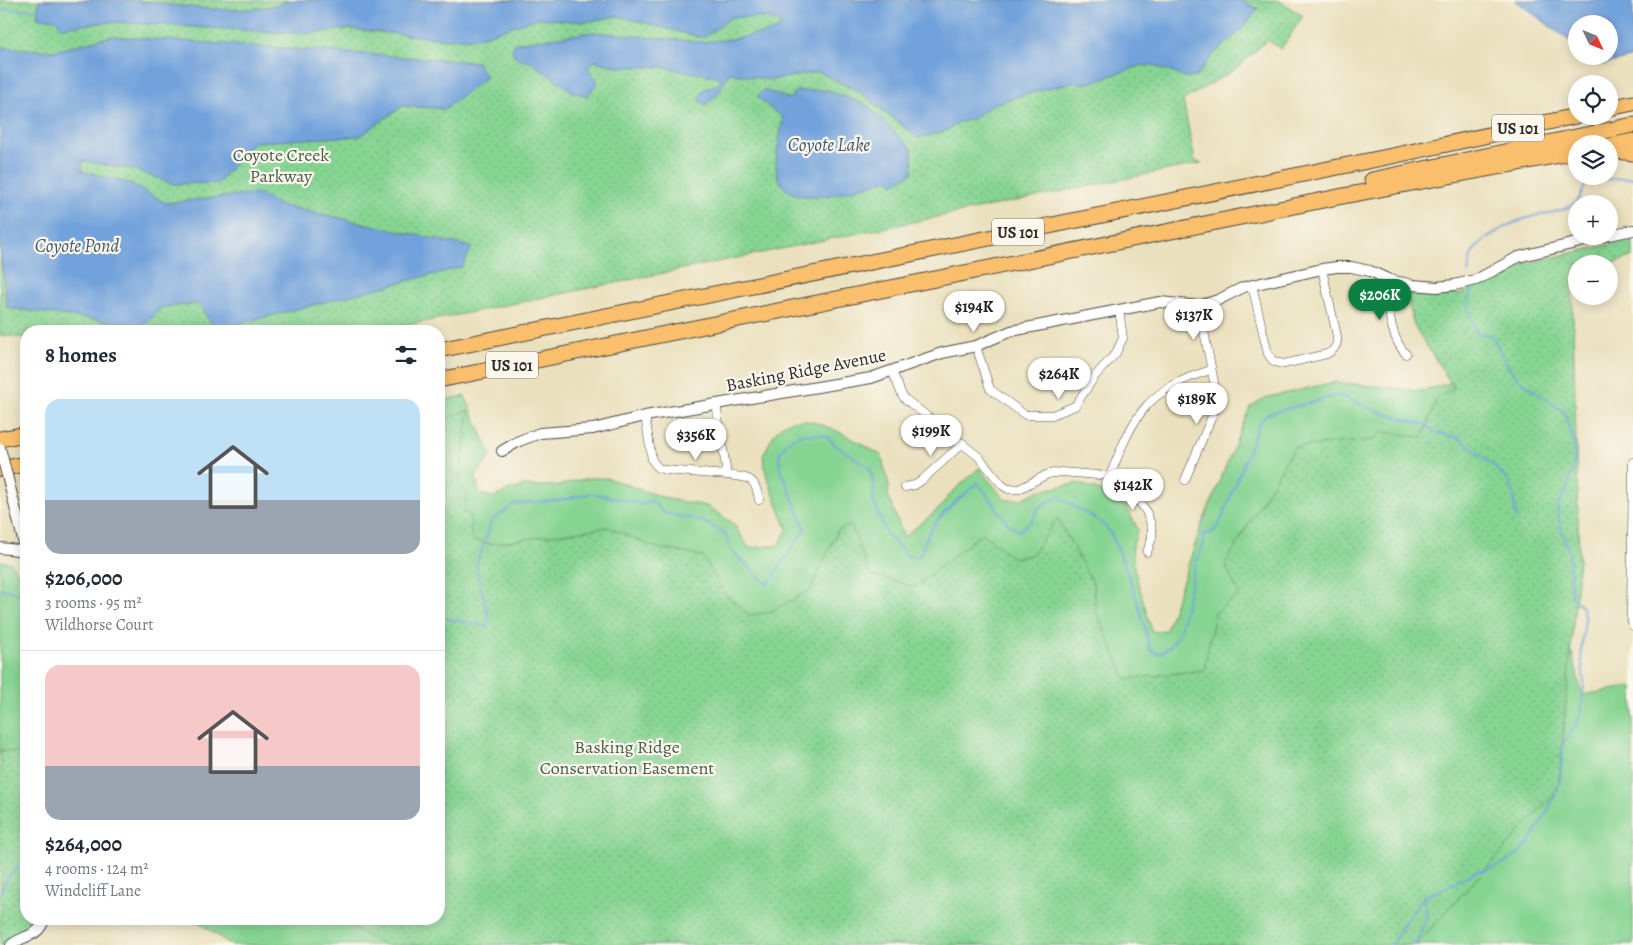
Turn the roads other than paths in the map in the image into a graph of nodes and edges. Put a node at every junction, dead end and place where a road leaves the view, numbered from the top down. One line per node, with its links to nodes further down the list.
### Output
1 (1633, 103): 2 (highway)
2 (1618, 106)
3 (1568, 118): 11 (highway, US 101)
4 (1633, 119): 11 (highway)
5 (1633, 125): 12 (highway)
6 (1633, 142): 7 (highway)
7 (1618, 146)
8 (1618, 150): 9 (highway)
9 (1633, 153)
10 (1568, 154): 12 (highway, US 101)
11 (1392, 156): 22 (highway, US 101)
12 (1343, 196): 26 (highway, US 101)
13 (1633, 230): 14 (street)
14 (1618, 233)
15 (1568, 245): 17 (street, Basking Ridge Avenue)
16 (1322, 269): 17 (street, Basking Ridge Avenue); 18 (street, Basking Ridge Avenue); 18 (street)
17 (1390, 280): 23 (street)
18 (1252, 285): 19 (street, Basking Ridge Avenue)
19 (1199, 306): 20 (street, Basking Ridge Avenue); 24 (street)
20 (1119, 309): 21 (street, Basking Ridge Avenue); 21 (street)
21 (976, 346): 25 (street, Basking Ridge Avenue)
22 (445, 349)
23 (1406, 354)
24 (1211, 370): 38 (street); 39 (street)
25 (892, 371): 27 (street, Basking Ridge Avenue); 31 (street)
26 (445, 379)
27 (716, 404): 28 (street, Basking Ridge Avenue); 37 (street)
28 (645, 416): 33 (street, Basking Ridge Avenue); 37 (street)
29 (20, 435): 30 (highway)
30 (0, 440)
31 (963, 443): 38 (street); 40 (street)
32 (0, 448): 42 (street, bridge)
33 (502, 451)
34 (1633, 462): 46 (street)
35 (20, 465): 36 (highway)
36 (0, 469)
37 (727, 475): 41 (street)
38 (1110, 476): 45 (street)
39 (1186, 480)
40 (905, 487)
41 (759, 500)
42 (20, 527)
43 (0, 548): 44 (street)
44 (20, 550)
45 (1147, 552)
46 (1633, 626)
47 (41, 925): 48 (street)
48 (11, 945)

